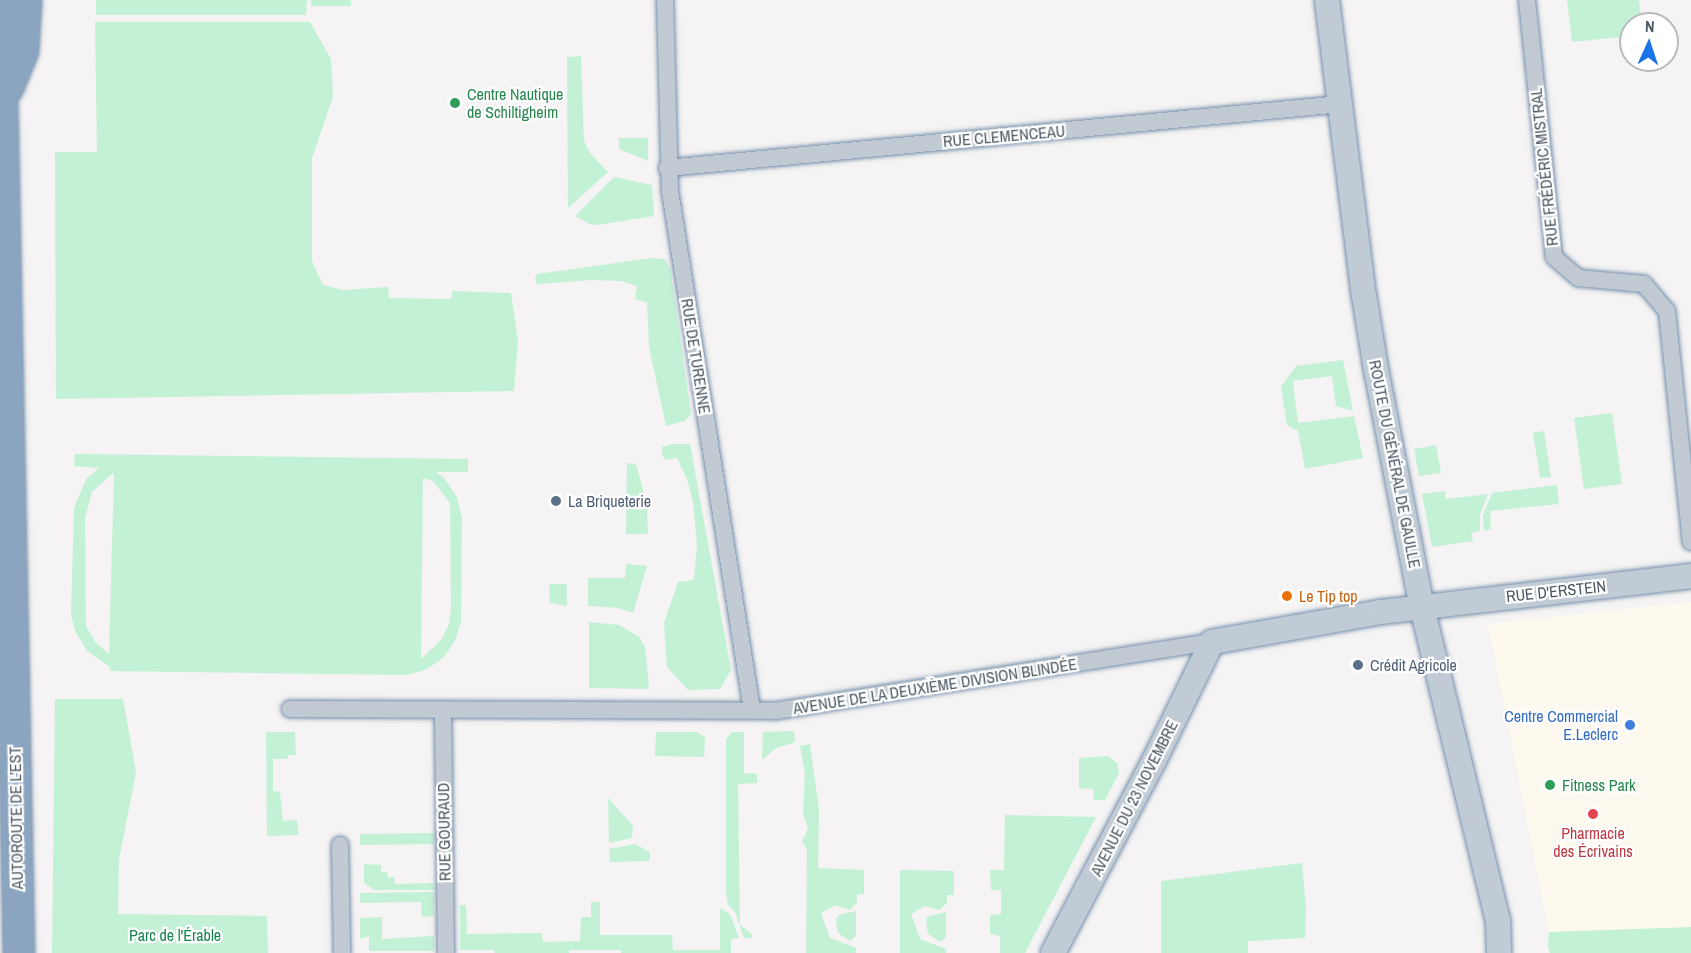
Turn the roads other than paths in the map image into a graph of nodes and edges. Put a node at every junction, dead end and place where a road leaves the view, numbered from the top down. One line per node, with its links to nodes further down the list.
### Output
1 (0, 0): 6 (highway, AUTOROUTE DE L’EST)
2 (26, 0): 6 (highway)
3 (665, 0): 8 (street, RUE DE TURENNE)
4 (1327, 0): 7 (main road, ROUTE DU GÉNÉRAL DE GAULLE)
5 (1527, 0): 9 (street, RUE FRÉDÉRIC MISTRAL)
6 (3, 102): 18 (highway, AUTOROUTE DE L’EST)
7 (1341, 104): 8 (street, RUE CLEMENCEAU); 11 (main road, ROUTE DU GÉNÉRAL DE GAULLE)
8 (667, 168): 14 (street, RUE DE TURENNE)
9 (1691, 542)
10 (1691, 576): 11 (main road, RUE D'ERSTEIN)
11 (1422, 607): 12 (main road, AVENUE DE LA DEUXIÈME DIVISION BLINDÉE); 17 (main road, ROUTE DU GÉNÉRAL DE GAULLE)
12 (1212, 642): 14 (street, AVENUE DE LA DEUXIÈME DIVISION BLINDÉE); 21 (main road, AVENUE DU 23 NOVEMBRE)
13 (290, 709): 15 (street, AVENUE DE LA DEUXIÈME DIVISION BLINDÉE)
14 (752, 710): 15 (street, AVENUE DE LA DEUXIÈME DIVISION BLINDÉE)
15 (443, 711): 20 (street, RUE GOURAUD)
16 (340, 845): 19 (street)
17 (1498, 920): 22 (main road, ROUTE DU GÉNÉRAL DE GAULLE); 23 (main road, ROUTE DU GÉNÉRAL DE GAULLE)
18 (19, 953)
19 (342, 953)
20 (446, 953)
21 (1053, 953)
22 (1499, 953)
23 (1517, 953)

